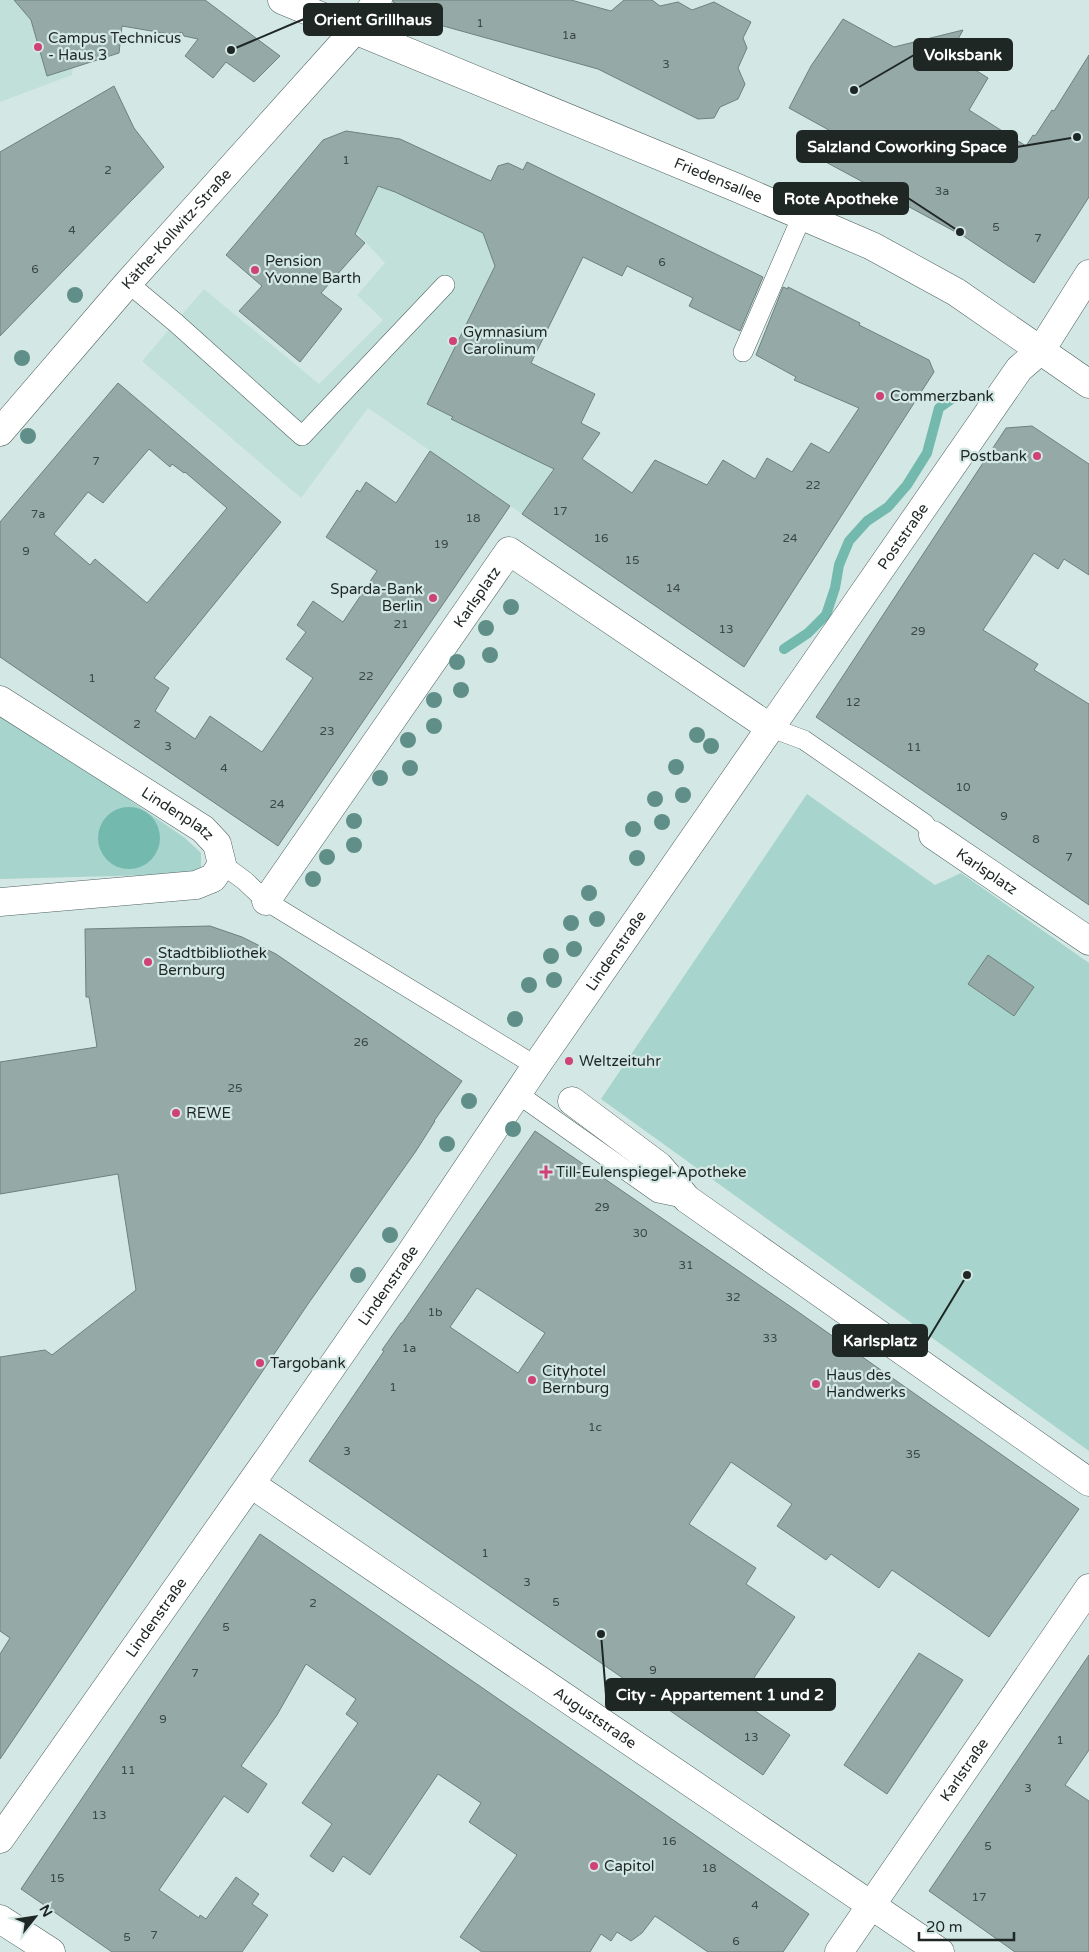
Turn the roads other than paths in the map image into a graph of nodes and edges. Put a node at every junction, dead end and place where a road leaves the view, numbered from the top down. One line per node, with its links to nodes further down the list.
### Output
1 (282, 0): 3 (street, Friedensallee)
2 (378, 0): 3 (street, Käthe-Kollwitz-Straße)
3 (355, 30): 4 (street, Friedensallee); 6 (street, Käthe-Kollwitz-Straße)
4 (802, 216): 8 (street, Friedensallee); 9 (lane)
5 (1089, 274): 8 (street, Poststraße)
6 (128, 283): 7 (lane); 11 (street, Käthe-Kollwitz-Straße)
7 (445, 285)
8 (1041, 350): 10 (street, Friedensallee); 13 (street, Poststraße)
9 (743, 352)
10 (1089, 384)
11 (0, 432)
12 (0, 700): 15 (street, Lindenplatz)
13 (769, 727): 14 (lane); 16 (street, Karlsplatz); 19 (street, Lindenstraße)
14 (934, 835): 18 (street, Karlsplatz)
15 (222, 864): 16 (lane); 17 (street)
16 (266, 901): 19 (lane)
17 (0, 902)
18 (1089, 941)
19 (536, 1066): 20 (street, Lindenstraße)
20 (518, 1094): 22 (lane); 24 (street, Lindenstraße)
21 (572, 1101): 22 (street)
22 (687, 1199): 23 (street)
23 (1089, 1482)
24 (251, 1484): 26 (street, Lindenstraße); 27 (street, Auguststraße)
25 (1089, 1588): 27 (street, Karlstraße)
26 (0, 1839)
27 (871, 1905): 30 (street, Karlstraße); 31 (street, Auguststraße)
28 (0, 1918): 29 (street)
29 (51, 1952)
30 (840, 1952)
31 (940, 1952)

